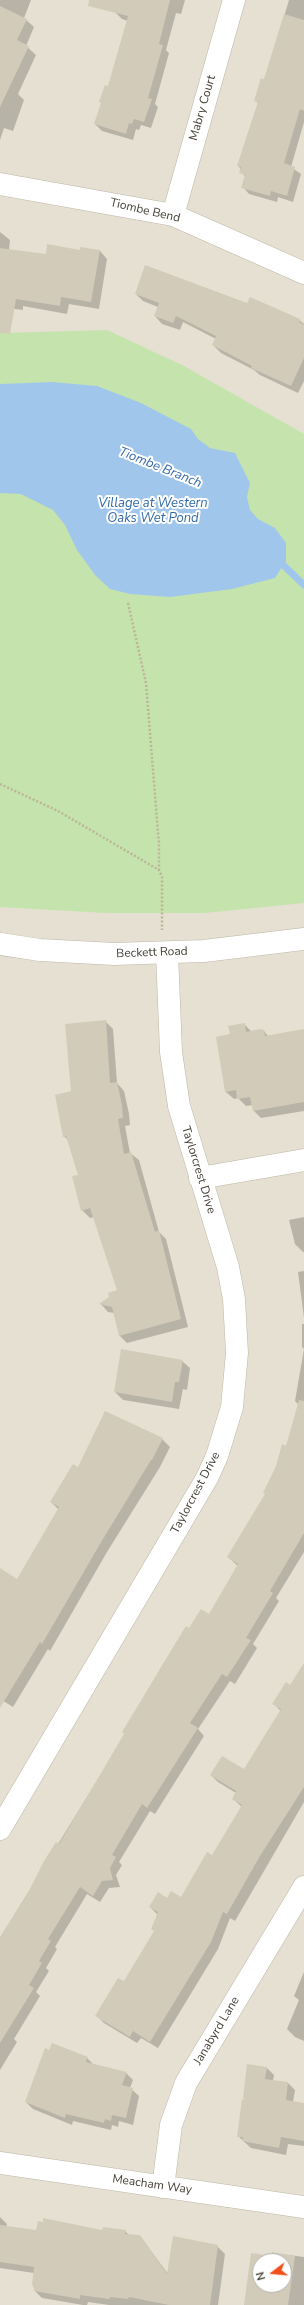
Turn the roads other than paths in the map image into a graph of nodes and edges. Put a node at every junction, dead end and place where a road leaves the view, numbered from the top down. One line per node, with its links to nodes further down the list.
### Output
1 (234, 0): 3 (street, Mabry Court)
2 (0, 184): 3 (street, Tiombe Bend)
3 (173, 215): 4 (street, Tiombe Bend)
4 (304, 273)
5 (304, 939): 7 (street, Beckett Road)
6 (0, 944): 7 (street, Beckett Road)
7 (167, 953): 9 (street, Taylorcrest Drive)
8 (304, 1160): 9 (street)
9 (200, 1178): 10 (street, Taylorcrest Drive)
10 (0, 1829)
11 (304, 1887): 13 (street, Janabyrd Lane)
12 (0, 2163): 13 (street, Meacham Way)
13 (163, 2187): 14 (street, Meacham Way)
14 (304, 2207)

